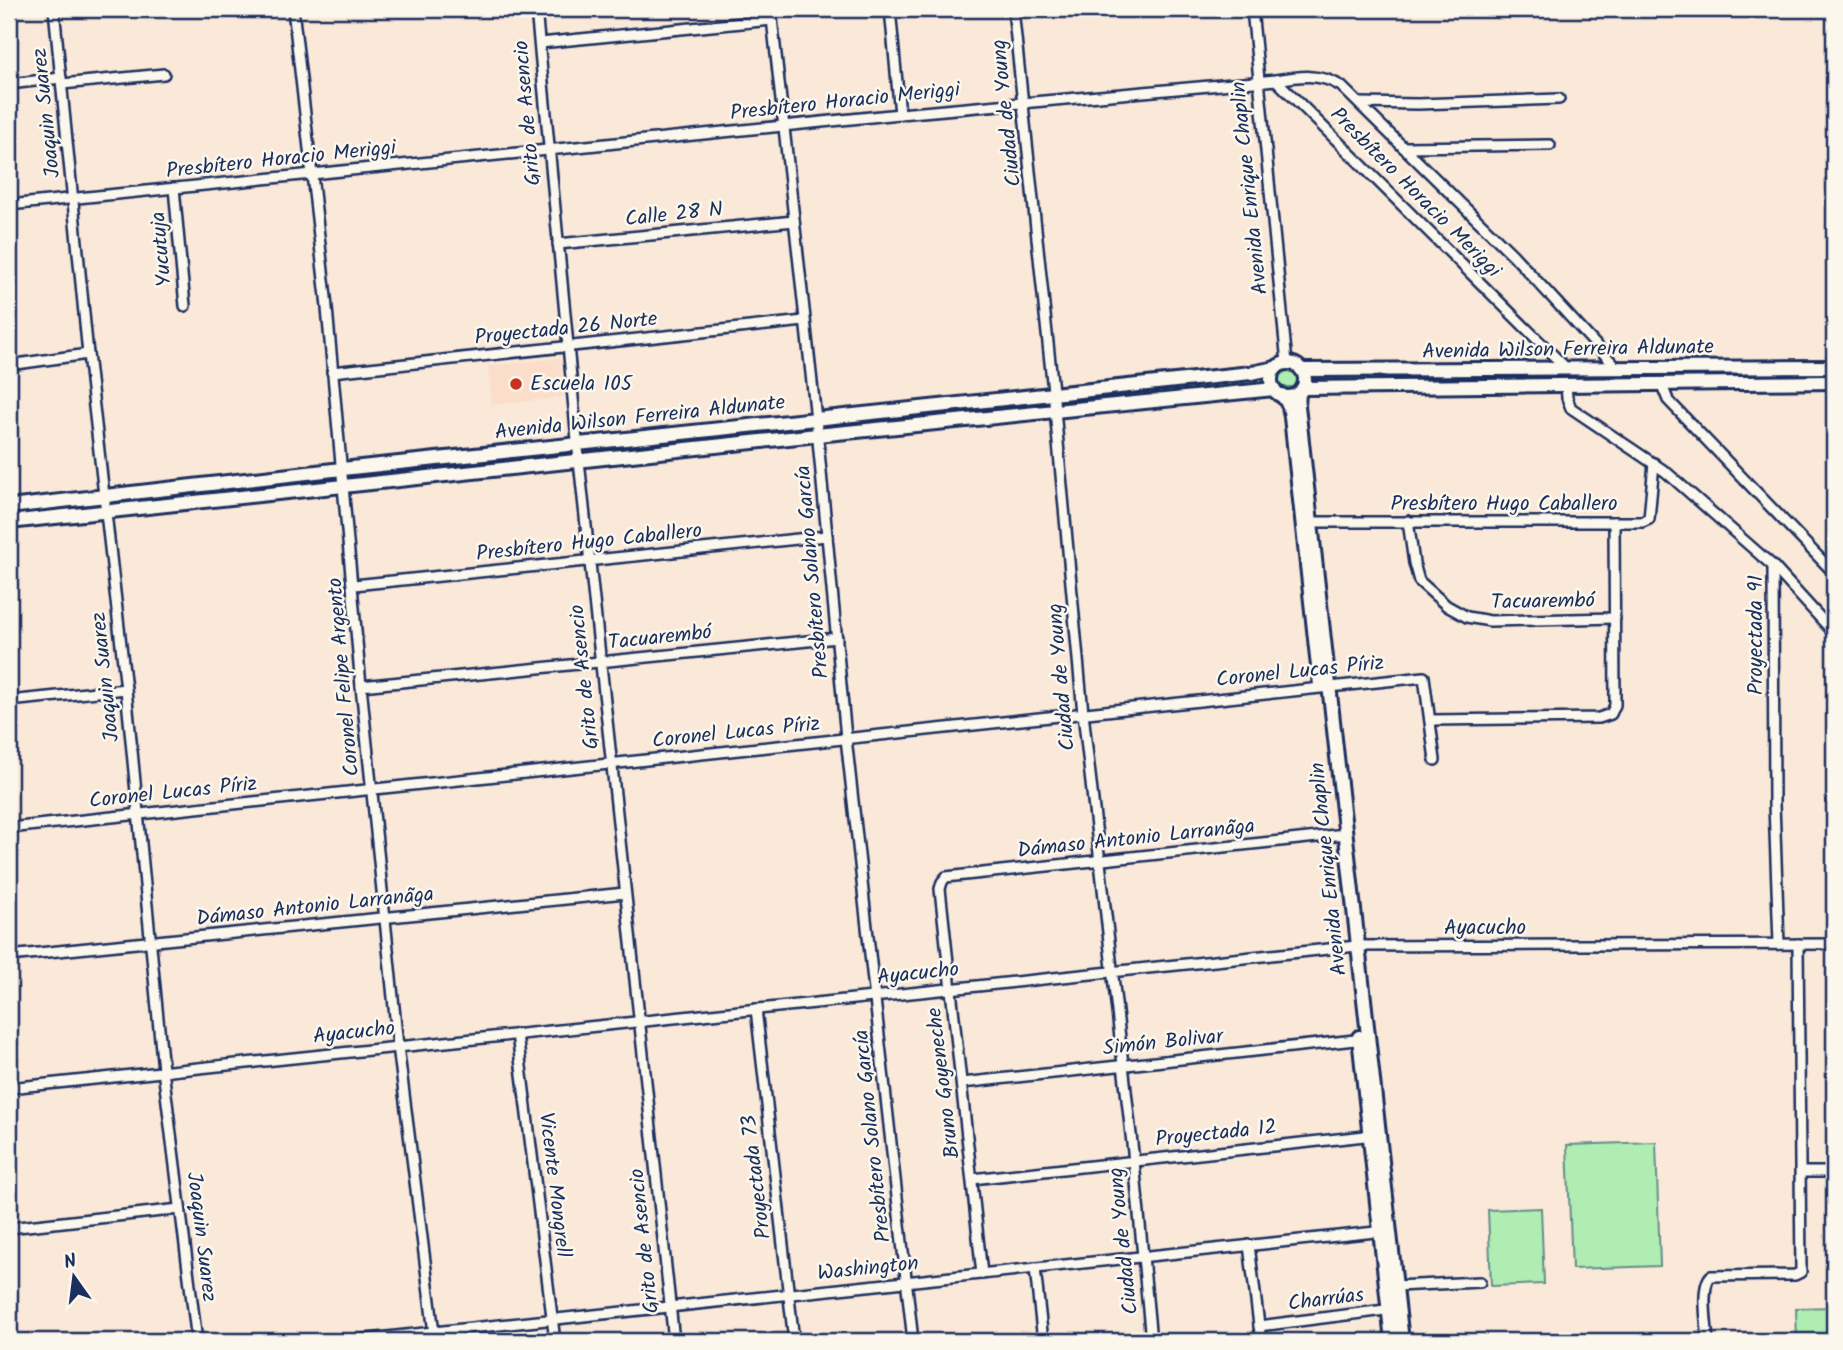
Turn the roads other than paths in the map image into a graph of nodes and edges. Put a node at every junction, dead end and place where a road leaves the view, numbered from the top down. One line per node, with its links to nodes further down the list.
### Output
1 (54, 9): 13 (street, Joaquin Suarez)
2 (293, 9): 23 (street, Coronel Felipe Argento)
3 (536, 9): 9 (street, Grito de Asencio)
4 (771, 9): 8 (street, Presbítero Solano García)
5 (890, 9): 18 (street)
6 (1013, 9): 16 (street, Ciudad de Young)
7 (1252, 9): 11 (street, Avenida Enrique Chaplin)
8 (772, 20): 9 (street); 19 (street, Presbítero Solano García)
9 (540, 43): 22 (street, Grito de Asencio)
10 (164, 74): 13 (street)
11 (1258, 80): 12 (street, Presbítero Horacio Meriggi); 16 (street, Presbítero Horacio Meriggi); 34 (street, Avenida Enrique Chaplin)
12 (1276, 80): 17 (street); 38 (street, Presbítero Horacio Meriggi)
13 (62, 81): 14 (street); 25 (street, Joaquin Suarez)
14 (9, 84)
15 (1559, 99): 17 (street)
16 (1023, 102): 18 (street, Presbítero Horacio Meriggi); 45 (street, Ciudad de Young)
17 (1359, 103): 21 (street)
18 (900, 114): 19 (street, Presbítero Horacio Meriggi)
19 (783, 126): 22 (street, Presbítero Horacio Meriggi); 27 (street, Presbítero Solano García)
20 (1550, 145): 21 (street)
21 (1403, 147): 36 (street)
22 (549, 149): 23 (street, Presbítero Horacio Meriggi); 28 (street, Grito de Asencio)
23 (312, 175): 24 (street, Presbítero Horacio Meriggi); 39 (street, Coronel Felipe Argento)
24 (174, 188): 25 (street, Presbítero Horacio Meriggi); 29 (street, Yucutuja)
25 (74, 198): 26 (street, Presbítero Horacio Meriggi); 32 (street, Joaquin Suarez)
26 (9, 205)
27 (794, 221): 28 (street, Calle 28 N); 30 (street, Presbítero Solano García)
28 (558, 244): 31 (street, Grito de Asencio)
29 (185, 306)
30 (804, 321): 31 (street, Proyectada 26 Norte); 47 (street, Presbítero Solano García)
31 (568, 346): 39 (street, Proyectada 26 Norte); 49 (street, Grito de Asencio)
32 (88, 354): 33 (street); 54 (street, Joaquin Suarez)
33 (9, 365)
34 (1281, 365): 37 (street); 44 (street); 45 (street, Avenida Wilson Ferreira Aldunate)
35 (1834, 367): 36 (street, Avenida Wilson Ferreira Aldunate)
36 (1617, 368): 38 (street, Avenida Wilson Ferreira Aldunate)
37 (1302, 370): 38 (street, Avenida Wilson Ferreira Aldunate); 43 (street)
38 (1568, 370)
39 (332, 372): 52 (street, Coronel Felipe Argento)
40 (1834, 382): 41 (street, Avenida Wilson Ferreira Aldunate)
41 (1661, 383): 42 (street, Avenida Wilson Ferreira Aldunate); 64 (street)
42 (1566, 384): 43 (street, Avenida Wilson Ferreira Aldunate); 51 (street, Proyectada 91)
43 (1301, 390): 44 (street); 60 (street, Avenida Enrique Chaplin)
44 (1278, 392): 46 (street, Avenida Wilson Ferreira Aldunate); 60 (street, Avenida Enrique Chaplin)
45 (1053, 394): 46 (street, Ciudad de Young); 47 (street, Avenida Wilson Ferreira Aldunate)
46 (1055, 410): 48 (street, Avenida Wilson Ferreira Aldunate); 74 (street, Ciudad de Young)
47 (816, 419): 48 (street, Presbítero Solano García); 49 (street, Avenida Wilson Ferreira Aldunate)
48 (817, 435): 50 (street, Avenida Wilson Ferreira Aldunate); 61 (street, Presbítero Solano García)
49 (578, 445): 50 (street, Grito de Asencio); 52 (street, Avenida Wilson Ferreira Aldunate)
50 (579, 461): 53 (street, Avenida Wilson Ferreira Aldunate); 62 (street, Grito de Asencio)
51 (1654, 463): 59 (street, Presbítero Hugo Caballero); 63 (street, Proyectada 91)
52 (342, 469): 53 (street, Coronel Felipe Argento); 54 (street, Avenida Wilson Ferreira Aldunate)
53 (343, 485): 56 (street, Avenida Wilson Ferreira Aldunate); 65 (street, Coronel Felipe Argento)
54 (104, 496): 55 (street, Avenida Wilson Ferreira Aldunate); 56 (street, Joaquin Suarez)
55 (9, 507)
56 (106, 512): 58 (street, Avenida Wilson Ferreira Aldunate); 72 (street, Joaquin Suarez)
57 (1408, 521): 59 (street, Presbítero Hugo Caballero); 60 (street, Presbítero Hugo Caballero); 66 (street, Tacuarembó)
58 (9, 522)
59 (1614, 522): 66 (street)
60 (1308, 523): 71 (street, Avenida Enrique Chaplin)
61 (827, 536): 62 (street, Presbítero Hugo Caballero); 68 (street, Presbítero Solano García)
62 (590, 560): 65 (street, Presbítero Hugo Caballero); 69 (street, Grito de Asencio)
63 (1773, 566): 67 (street); 88 (street, Proyectada 91)
64 (1834, 573)
65 (354, 585): 70 (street, Coronel Felipe Argento)
66 (1615, 618): 75 (street)
67 (1834, 633)
68 (837, 638): 69 (street, Tacuarembó); 76 (street, Presbítero Solano García)
69 (601, 662): 70 (street, Tacuarembó); 78 (street, Grito de Asencio)
70 (361, 686): 79 (street, Coronel Felipe Argento)
71 (1324, 686): 74 (street, Coronel Lucas Píriz); 75 (street, Coronel Lucas Píriz); 82 (street, Avenida Enrique Chaplin)
72 (126, 689): 73 (street); 80 (street, Joaquin Suarez)
73 (9, 701)
74 (1083, 713): 76 (street, Coronel Lucas Píriz); 83 (street, Ciudad de Young)
75 (1430, 720): 77 (street, Coronel Lucas Píriz)
76 (846, 738): 78 (street, Coronel Lucas Píriz); 95 (street, Presbítero Solano García)
77 (1435, 760)
78 (612, 764): 79 (street, Coronel Lucas Píriz); 85 (street, Grito de Asencio)
79 (373, 791): 80 (street, Coronel Lucas Píriz); 86 (street, Coronel Felipe Argento)
80 (138, 814): 81 (street, Coronel Lucas Píriz); 87 (street, Joaquin Suarez)
81 (9, 828)
82 (1340, 834): 83 (street, Dámaso Antonio Larranãga); 91 (street, Avenida Enrique Chaplin)
83 (1099, 861): 84 (street, Dámaso Antonio Larranãga); 93 (street, Ciudad de Young)
84 (940, 889): 94 (street, Bruno Goyeneche)
85 (625, 893): 86 (street, Dámaso Antonio Larranãga); 97 (street, Grito de Asencio)
86 (386, 916): 87 (street, Dámaso Antonio Larranãga); 100 (street, Coronel Felipe Argento)
87 (151, 942): 92 (street, Dámaso Antonio Larranãga); 102 (street, Joaquin Suarez)
88 (1779, 944): 89 (street, Ayacucho); 91 (street, Ayacucho)
89 (1798, 944): 90 (street, Ayacucho); 107 (street)
90 (1834, 944)
91 (1352, 946): 93 (street, Ayacucho); 99 (street, Avenida Enrique Chaplin)
92 (9, 956)
93 (1111, 971): 94 (street, Ayacucho); 101 (street, Ciudad de Young)
94 (950, 988): 95 (street, Ayacucho); 103 (street, Bruno Goyeneche)
95 (875, 996): 96 (street, Ayacucho); 118 (street, Presbítero Solano García)
96 (756, 1009): 97 (street, Ayacucho); 120 (street, Proyectada 73)
97 (638, 1020): 98 (street, Ayacucho); 121 (street, Grito de Asencio)
98 (517, 1034): 100 (street, Ayacucho); 123 (street, Vicente Mongrell)
99 (1363, 1039): 101 (street, Simón Bolivar); 105 (street, Avenida Enrique Chaplin)
100 (398, 1046): 102 (street, Ayacucho); 125 (street, Coronel Felipe Argento)
101 (1123, 1065): 103 (street, Simón Bolivar); 106 (street, Ciudad de Young)
102 (163, 1070): 104 (street, Ayacucho); 110 (street, Joaquin Suarez)
103 (962, 1083): 109 (street, Bruno Goyeneche)
104 (9, 1088)
105 (1375, 1135): 106 (street, Proyectada 12); 112 (street, Avenida Enrique Chaplin)
106 (1134, 1161): 109 (street, Proyectada 12); 114 (street, Ciudad de Young)
107 (1802, 1172): 108 (street); 137 (street)
108 (1834, 1172)
109 (972, 1179): 116 (street, Bruno Goyeneche)
110 (180, 1209): 111 (street); 126 (street, Joaquin Suarez)
111 (9, 1228)
112 (1385, 1231): 113 (street, Washington); 119 (street, Avenida Enrique Chaplin); 122 (street, Avenida Enrique Chaplin)
113 (1250, 1245): 114 (street, Washington); 124 (street)
114 (1142, 1257): 115 (street, Washington); 133 (street, Ciudad de Young)
115 (1035, 1268): 116 (street, Washington); 132 (street)
116 (982, 1274): 118 (street, Washington)
117 (1479, 1282): 119 (street)
118 (907, 1283): 120 (street, Washington); 131 (street, Presbítero Solano García)
119 (1395, 1286): 122 (street, Avenida Enrique Chaplin)
120 (788, 1295): 121 (street, Washington); 130 (street, Proyectada 73)
121 (670, 1307): 123 (street, Washington); 129 (street, Grito de Asencio)
122 (1393, 1309): 124 (street, Charrúas); 135 (street, Avenida Enrique Chaplin); 136 (street, Avenida Enrique Chaplin)
123 (553, 1319): 125 (street, Washington); 128 (street, Vicente Mongrell)
124 (1259, 1326): 134 (street)
125 (435, 1336): 127 (street, Washington)
126 (197, 1341)
127 (349, 1341)
128 (555, 1341)
129 (674, 1341)
130 (793, 1341)
131 (913, 1341)
132 (1043, 1341)
133 (1151, 1341)
134 (1261, 1341)
135 (1392, 1341)
136 (1402, 1341)
137 (1708, 1341)

